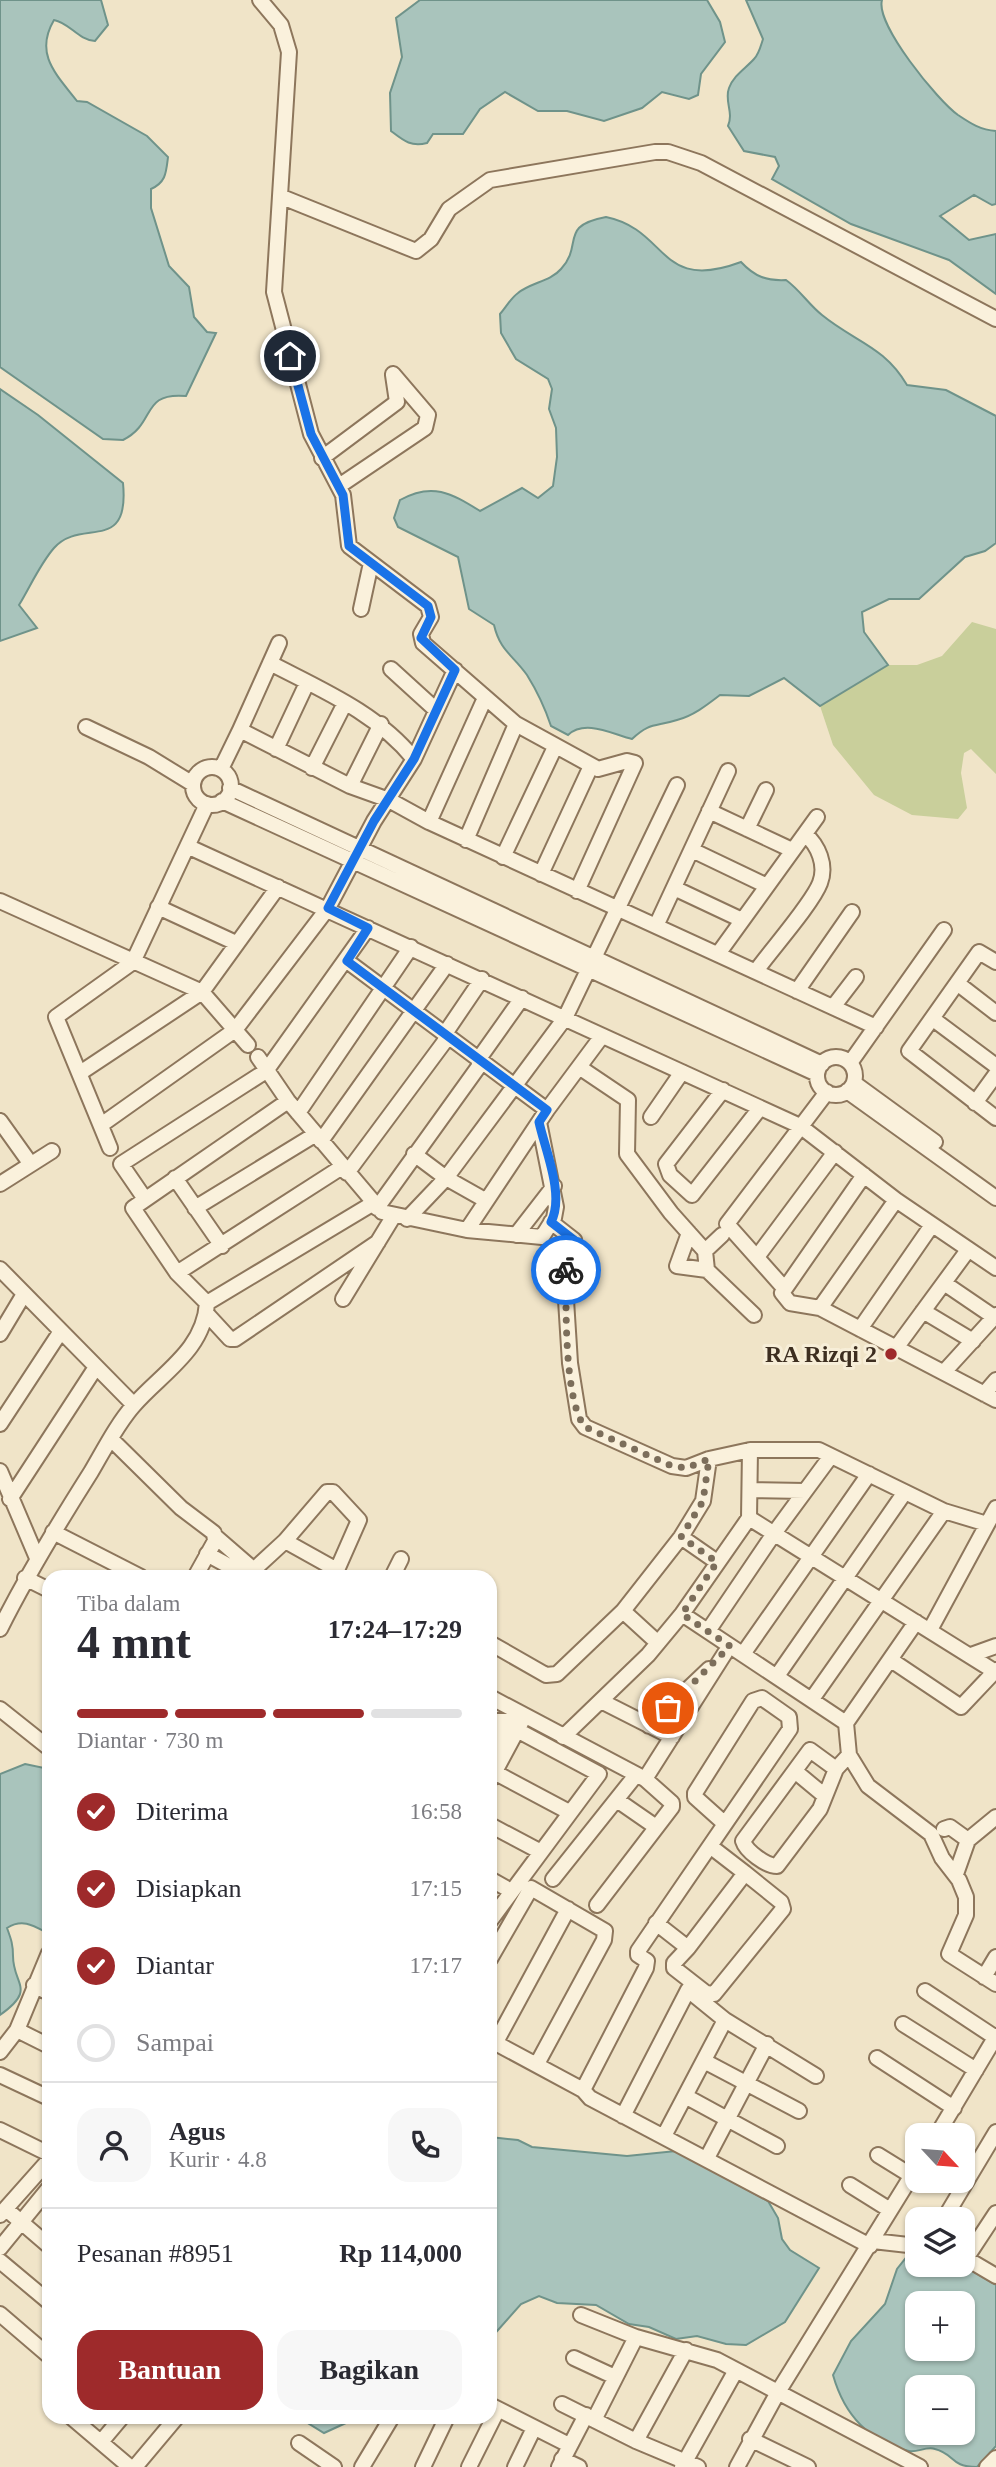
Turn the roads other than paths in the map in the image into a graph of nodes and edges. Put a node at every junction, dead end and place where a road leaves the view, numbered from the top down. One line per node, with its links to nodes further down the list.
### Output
1 (260, 0): 2 (street)
2 (282, 197): 3 (street); 4 (street)
3 (996, 319)
4 (322, 458): 5 (street); 5 (street)
5 (339, 486): 6 (street)
6 (371, 562): 7 (street); 11 (street)
7 (361, 609)
8 (279, 643): 9 (street)
9 (270, 663): 12 (street); 19 (street)
10 (391, 669): 15 (street)
11 (455, 670): 13 (street); 15 (street)
12 (307, 683): 14 (street); 21 (street)
13 (485, 698): 17 (street); 37 (street)
14 (345, 703): 16 (street); 24 (street)
15 (436, 710): 22 (street)
16 (381, 724): 22 (street); 29 (street)
17 (516, 724): 20 (street); 40 (street)
18 (86, 727): 27 (street)
19 (240, 730): 21 (street); 25 (street)
20 (555, 747): 23 (street); 45 (street)
21 (276, 749): 24 (street)
22 (414, 759): 32 (street)
23 (591, 766): 46 (street); 50 (street)
24 (312, 768): 29 (street)
25 (221, 769): 27 (street); 30 (street)
26 (728, 771): 35 (street)
27 (195, 779): 34 (street)
28 (677, 785): 54 (street)
29 (350, 786): 32 (street)
30 (230, 788): 33 (street); 44 (street)
31 (766, 790): 38 (street)
32 (389, 800): 37 (street); 44 (street)
33 (222, 801): 34 (street); 44 (street)
34 (207, 804): 41 (street)
35 (709, 811): 38 (street); 42 (street)
36 (817, 817): 39 (street)
37 (429, 822): 40 (street)
38 (747, 829): 43 (street)
39 (805, 834): 43 (street); 68 (street)
40 (466, 840): 45 (street)
41 (189, 848): 48 (street); 52 (street)
42 (692, 849): 47 (street); 49 (street)
43 (792, 850): 47 (street)
44 (357, 857): 53 (street); 67 (street)
45 (503, 857): 46 (street)
46 (541, 874): 50 (street)
47 (767, 886): 56 (street)
48 (278, 887): 53 (street); 60 (street)
49 (674, 888): 56 (street); 57 (street)
50 (578, 891): 54 (street)
51 (0, 901): 64 (street)
52 (158, 907): 60 (street); 64 (street)
53 (328, 908): 58 (street); 82 (street)
54 (618, 908): 57 (street); 67 (street)
55 (852, 912): 73 (street)
56 (742, 920): 62 (street)
57 (656, 926): 62 (street)
58 (368, 928): 61 (street); 63 (street)
59 (944, 930): 81 (street)
60 (236, 943): 74 (street)
61 (411, 947): 66 (street); 72 (street)
62 (718, 954): 68 (street)
63 (347, 961): 72 (street); 92 (street)
64 (133, 962): 74 (street); 94 (street)
65 (996, 962): 71 (street)
66 (447, 964): 70 (street); 77 (street)
67 (592, 964): 79 (street); 91 (street)
68 (756, 971): 73 (street)
69 (856, 977): 76 (street)
70 (482, 979): 75 (street); 83 (street)
71 (957, 983): 78 (street); 80 (street)
72 (383, 989): 77 (street); 103 (street)
73 (797, 990): 76 (street)
74 (202, 992): 82 (street); 94 (street)
75 (522, 998): 79 (street); 87 (street)
76 (833, 1007): 81 (street)
77 (414, 1012): 83 (street); 110 (street)
78 (996, 1013)
79 (565, 1018): 84 (street); 96 (street)
80 (933, 1019): 89 (street); 101 (street)
81 (876, 1027): 88 (street)
82 (235, 1030): 85 (street); 108 (street)
83 (446, 1036): 87 (street); 116 (street)
84 (602, 1036): 90 (street); 93 (street)
85 (248, 1045)
86 (258, 1057): 92 (street)
87 (480, 1061): 96 (street); 114 (street)
88 (850, 1063): 91 (street); 97 (street)
89 (996, 1066)
90 (579, 1067): 104 (street); 133 (street)
91 (819, 1069): 99 (street)
92 (266, 1071): 100 (street); 124 (street)
93 (682, 1072): 98 (street); 105 (street)
94 (80, 1073): 108 (street)
95 (996, 1074): 101 (street)
96 (515, 1087): 104 (street); 119 (street)
97 (850, 1087): 99 (street); 122 (street); 123 (street)
98 (723, 1090): 102 (street); 102 (street)
99 (827, 1092): 109 (street)
100 (288, 1101): 103 (street); 118 (street)
101 (975, 1102): 106 (street)
102 (760, 1108): 109 (street)
103 (298, 1113): 110 (street)
104 (543, 1116): 121 (street); 125 (street)
105 (651, 1117)
106 (996, 1118)
107 (1, 1123): 115 (street)
108 (101, 1125): 111 (street)
109 (800, 1126): 113 (street); 140 (street)
110 (319, 1138): 116 (street); 128 (street)
111 (110, 1148)
112 (52, 1151): 115 (street)
113 (835, 1152): 117 (street); 140 (street)
114 (414, 1154): 119 (street); 127 (street)
115 (30, 1163): 120 (street)
116 (345, 1170): 127 (street); 137 (street)
117 (864, 1175): 126 (street); 146 (street)
118 (175, 1178): 124 (street); 128 (street)
119 (446, 1178): 125 (street); 129 (street)
120 (0, 1184)
121 (554, 1186): 130 (street); 134 (street)
122 (996, 1187)
123 (996, 1198)
124 (145, 1199): 144 (street)
125 (485, 1200): 132 (street)
126 (896, 1200): 131 (street); 150 (street)
127 (374, 1206): 129 (street); 149 (street)
128 (195, 1208): 137 (street)
129 (400, 1218): 132 (street); 136 (street)
130 (551, 1222): 134 (street); 168 (street)
131 (932, 1224): 138 (street); 154 (street)
132 (467, 1230): 134 (street)
133 (689, 1233): 139 (street); 143 (street)
134 (516, 1235)
135 (722, 1235): 139 (street)
136 (378, 1242): 148 (street); 149 (street)
137 (222, 1246): 144 (street)
138 (968, 1250): 141 (street); 145 (street)
139 (705, 1251): 143 (street)
140 (757, 1257): 146 (street)
141 (996, 1268)
142 (0, 1269): 147 (street)
143 (707, 1270): 152 (street)
144 (177, 1273): 149 (street)
145 (944, 1283): 151 (street); 153 (street)
146 (784, 1287): 150 (street)
147 (24, 1294): 155 (street); 156 (street)
148 (343, 1300)
149 (206, 1308): 163 (street)
150 (821, 1308): 154 (street)
151 (923, 1311): 157 (street); 158 (street)
152 (754, 1315)
153 (995, 1316): 157 (street)
154 (860, 1329): 158 (street)
155 (61, 1331): 159 (street); 164 (street)
156 (0, 1334)
157 (972, 1341): 160 (street)
158 (895, 1348): 160 (street)
159 (96, 1367): 163 (street); 174 (street)
160 (944, 1372): 162 (street)
161 (996, 1380): 162 (street)
162 (990, 1397)
163 (134, 1405): 165 (street)
164 (0, 1424)
165 (111, 1438): 179 (street); 181 (street)
166 (750, 1450): 167 (street); 168 (street); 171 (street)
167 (831, 1456): 170 (street); 172 (street)
168 (709, 1459): 182 (street)
169 (0, 1471): 174 (street)
170 (869, 1474): 173 (street); 185 (street)
171 (750, 1490): 172 (street); 177 (street)
172 (805, 1491): 180 (street)
173 (905, 1492): 176 (street); 195 (street)
174 (10, 1499): 186 (street)
175 (996, 1508): 178 (street)
176 (944, 1511): 178 (street); 198 (street)
177 (749, 1518): 180 (street); 188 (street)
178 (987, 1524): 203 (street)
179 (53, 1532): 186 (street); 189 (street)
180 (775, 1532): 185 (street); 204 (street)
181 (216, 1537): 184 (street); 192 (street)
182 (681, 1537): 188 (street); 199 (street)
183 (285, 1541): 183 (street); 193 (street)
184 (207, 1554): 190 (street); 191 (street)
185 (812, 1555): 195 (street); 208 (street)
186 (37, 1558): 196 (street)
187 (401, 1559): 194 (street)
188 (717, 1562): 200 (street)
189 (127, 1570)
190 (199, 1570)
191 (241, 1570)
192 (246, 1570)
193 (254, 1570)
194 (396, 1570)
195 (845, 1576): 198 (street); 212 (street)
196 (25, 1578): 197 (street); 202 (street)
197 (42, 1586)
198 (880, 1599): 201 (street); 213 (street)
199 (622, 1611): 205 (street); 207 (street)
200 (682, 1614): 204 (street); 205 (street)
201 (916, 1622): 203 (street); 210 (street)
202 (0, 1629)
203 (930, 1630): 209 (street)
204 (708, 1632): 208 (street)
205 (658, 1643): 214 (street)
206 (996, 1646): 209 (street)
207 (497, 1647)
208 (733, 1651): 212 (street); 220 (street); 221 (street)
209 (971, 1655): 211 (street)
210 (891, 1660): 211 (street); 219 (street)
211 (995, 1671)
212 (777, 1676): 213 (street)
213 (812, 1699): 219 (street)
214 (601, 1701): 220 (street); 222 (street)
215 (497, 1703): 218 (street)
216 (0, 1710): 223 (street)
217 (497, 1721): 218 (street)
218 (518, 1722): 222 (street); 224 (street); 226 (street); 233 (street)
219 (846, 1723): 225 (street)
220 (649, 1726): 221 (street)
221 (672, 1737): 229 (street)
222 (563, 1738): 229 (street)
223 (42, 1743)
224 (497, 1747)
225 (849, 1755): 227 (street); 243 (street)
226 (497, 1766)
227 (836, 1769): 228 (street); 231 (street)
228 (796, 1772): 231 (street); 231 (street)
229 (640, 1777): 232 (street); 236 (street)
230 (497, 1778): 233 (street)
231 (825, 1796)
232 (617, 1800): 236 (street); 244 (street)
233 (569, 1812): 241 (street)
234 (996, 1817): 239 (street)
235 (724, 1823): 235 (street); 240 (street)
236 (656, 1827): 247 (street)
237 (497, 1829): 241 (street)
238 (944, 1829): 239 (street)
239 (968, 1840): 243 (street)
240 (710, 1846): 242 (street); 250 (street)
241 (541, 1852): 246 (street)
242 (745, 1873): 252 (street); 252 (street)
243 (956, 1874): 255 (street)
244 (553, 1879)
245 (497, 1883): 246 (street)
246 (511, 1891): 249 (street)
247 (597, 1905)
248 (568, 1909): 251 (street); 262 (street); 271 (street)
249 (497, 1911)
250 (656, 1923): 252 (street); 276 (street)
251 (497, 1947)
252 (688, 1948)
253 (996, 1957): 255 (street)
254 (42, 1968): 256 (street)
255 (990, 1981)
256 (34, 1985): 257 (street); 261 (street)
257 (42, 1989)
258 (925, 1991): 263 (street)
259 (725, 2020): 266 (street); 270 (street); 281 (street)
260 (903, 2024): 272 (street)
261 (17, 2030): 264 (street); 268 (street)
262 (497, 2033)
263 (996, 2037): 272 (street)
264 (42, 2042)
265 (497, 2044): 271 (street)
266 (767, 2044): 274 (street); 275 (street)
267 (497, 2045): 276 (street)
268 (0, 2052)
269 (877, 2058): 279 (street)
270 (704, 2061): 275 (street); 278 (street)
271 (537, 2064): 276 (street)
272 (976, 2070): 279 (street)
273 (0, 2075): 277 (street)
274 (816, 2076)
275 (745, 2082): 280 (street); 282 (street)
276 (578, 2088): 281 (street)
277 (42, 2095)
278 (685, 2096): 282 (street); 285 (street)
279 (954, 2108): 283 (street)
280 (799, 2111)
281 (623, 2116): 285 (street)
282 (727, 2118): 287 (street); 291 (street)
283 (945, 2123)
284 (0, 2130): 288 (street)
285 (664, 2136): 291 (street)
286 (994, 2138): 290 (street)
287 (777, 2146)
288 (42, 2151)
289 (878, 2155): 293 (street)
290 (975, 2157)
291 (707, 2158): 302 (street)
292 (42, 2168): 298 (street)
293 (905, 2168)
294 (850, 2185): 297 (street)
295 (905, 2186): 297 (street)
296 (42, 2196): 300 (street)
297 (890, 2210): 302 (street)
298 (3, 2212): 300 (street)
299 (996, 2213): 303 (street)
300 (21, 2222): 301 (street); 305 (street)
301 (42, 2240)
302 (871, 2243): 304 (street); 318 (street)
303 (975, 2243)
304 (905, 2245)
305 (0, 2248)
306 (0, 2261): 309 (street)
307 (975, 2263): 308 (street)
308 (996, 2276)
309 (42, 2296)
310 (0, 2314): 313 (street)
311 (581, 2315): 312 (street)
312 (636, 2336): 314 (street); 317 (street)
313 (42, 2350)
314 (686, 2350): 316 (street); 330 (street)
315 (574, 2358): 317 (street)
316 (735, 2372): 318 (street); 337 (street)
317 (615, 2377): 321 (street)
318 (778, 2392): 329 (street); 335 (street)
319 (562, 2404): 321 (street)
320 (497, 2409): 328 (street)
321 (590, 2418): 330 (street); 333 (street)
322 (79, 2424): 331 (street)
323 (116, 2424): 331 (street)
324 (171, 2424): 338 (street)
325 (388, 2424): 340 (street)
326 (444, 2424): 341 (street)
327 (487, 2424): 342 (street)
328 (534, 2428): 333 (street); 343 (street)
329 (750, 2439): 345 (street); 346 (street)
330 (636, 2441): 337 (street)
331 (100, 2442): 338 (street)
332 (299, 2444): 339 (street)
333 (569, 2445): 336 (street)
334 (996, 2458): 348 (street)
335 (894, 2461): 347 (street)
336 (561, 2463): 344 (street)
337 (688, 2465)
338 (132, 2467)
339 (334, 2467)
340 (362, 2467)
341 (423, 2467)
342 (469, 2467)
343 (515, 2467)
344 (579, 2467)
345 (737, 2467)
346 (808, 2467)
347 (920, 2467)
348 (987, 2467)

